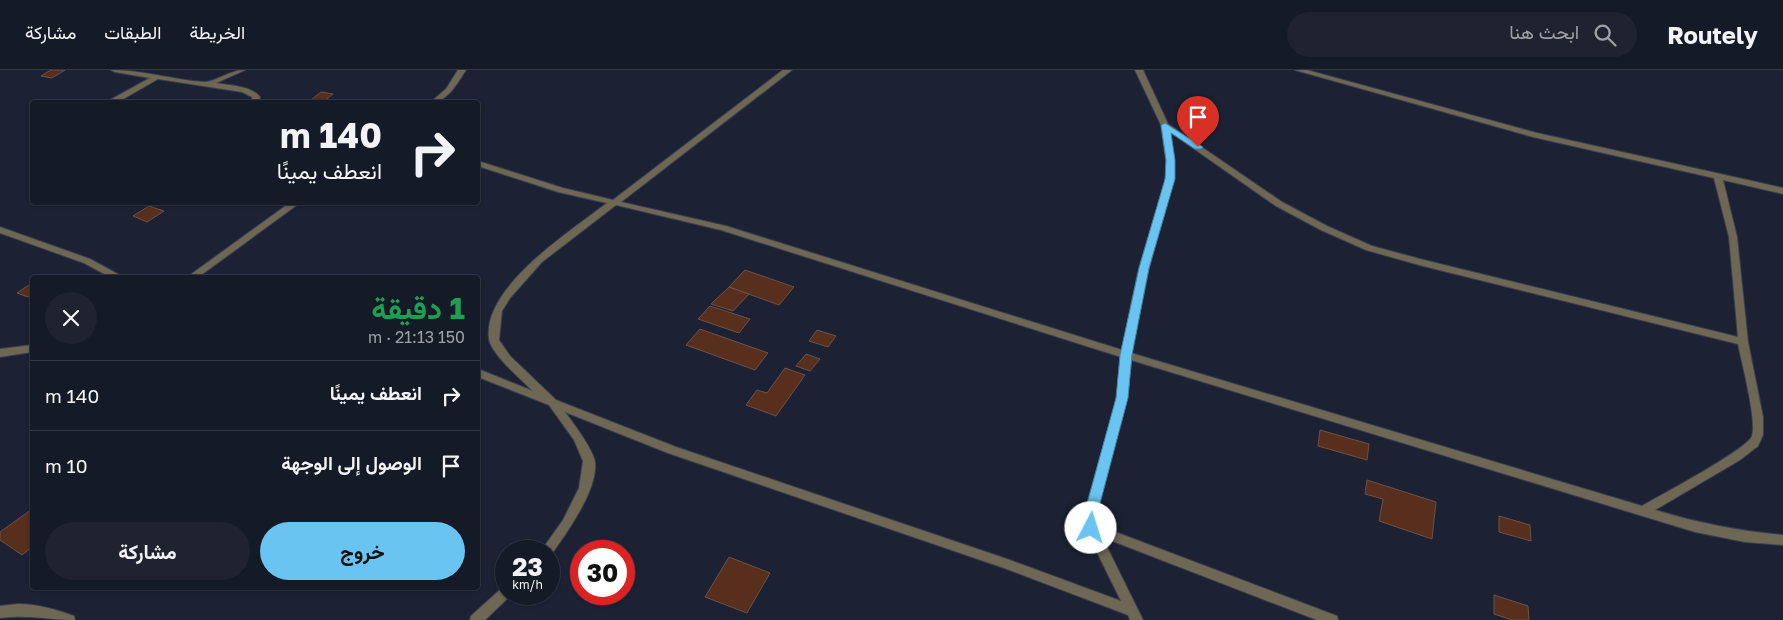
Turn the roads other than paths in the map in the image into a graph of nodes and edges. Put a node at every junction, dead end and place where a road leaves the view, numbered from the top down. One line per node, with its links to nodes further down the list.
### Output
1 (115, 70): 7 (street)
2 (241, 70): 8 (street)
3 (462, 70): 11 (street)
4 (788, 70): 16 (street)
5 (1139, 70): 12 (street)
6 (1299, 70): 14 (street)
7 (155, 78): 8 (street); 9 (street)
8 (205, 85): 10 (street)
9 (116, 100)
10 (255, 100)
11 (436, 100)
12 (1165, 125): 21 (street); 24 (street)
13 (480, 164): 16 (street)
14 (1718, 176): 15 (street); 21 (street)
15 (1783, 191)
16 (615, 203): 24 (street); 26 (street)
17 (293, 205): 20 (street)
18 (0, 230): 19 (street)
19 (115, 275)
20 (194, 275)
21 (1743, 342): 27 (street)
22 (30, 349): 23 (street)
23 (0, 352)
24 (1126, 355): 27 (street); 28 (street)
25 (480, 374): 26 (street)
26 (553, 403): 29 (street); 33 (street)
27 (1644, 511): 30 (street)
28 (1091, 528): 33 (street); 36 (street)
29 (555, 540)
30 (1783, 540)
31 (495, 602): 35 (street)
32 (0, 612): 34 (street)
33 (1135, 616)
34 (69, 620)
35 (476, 620)
36 (1332, 620)

